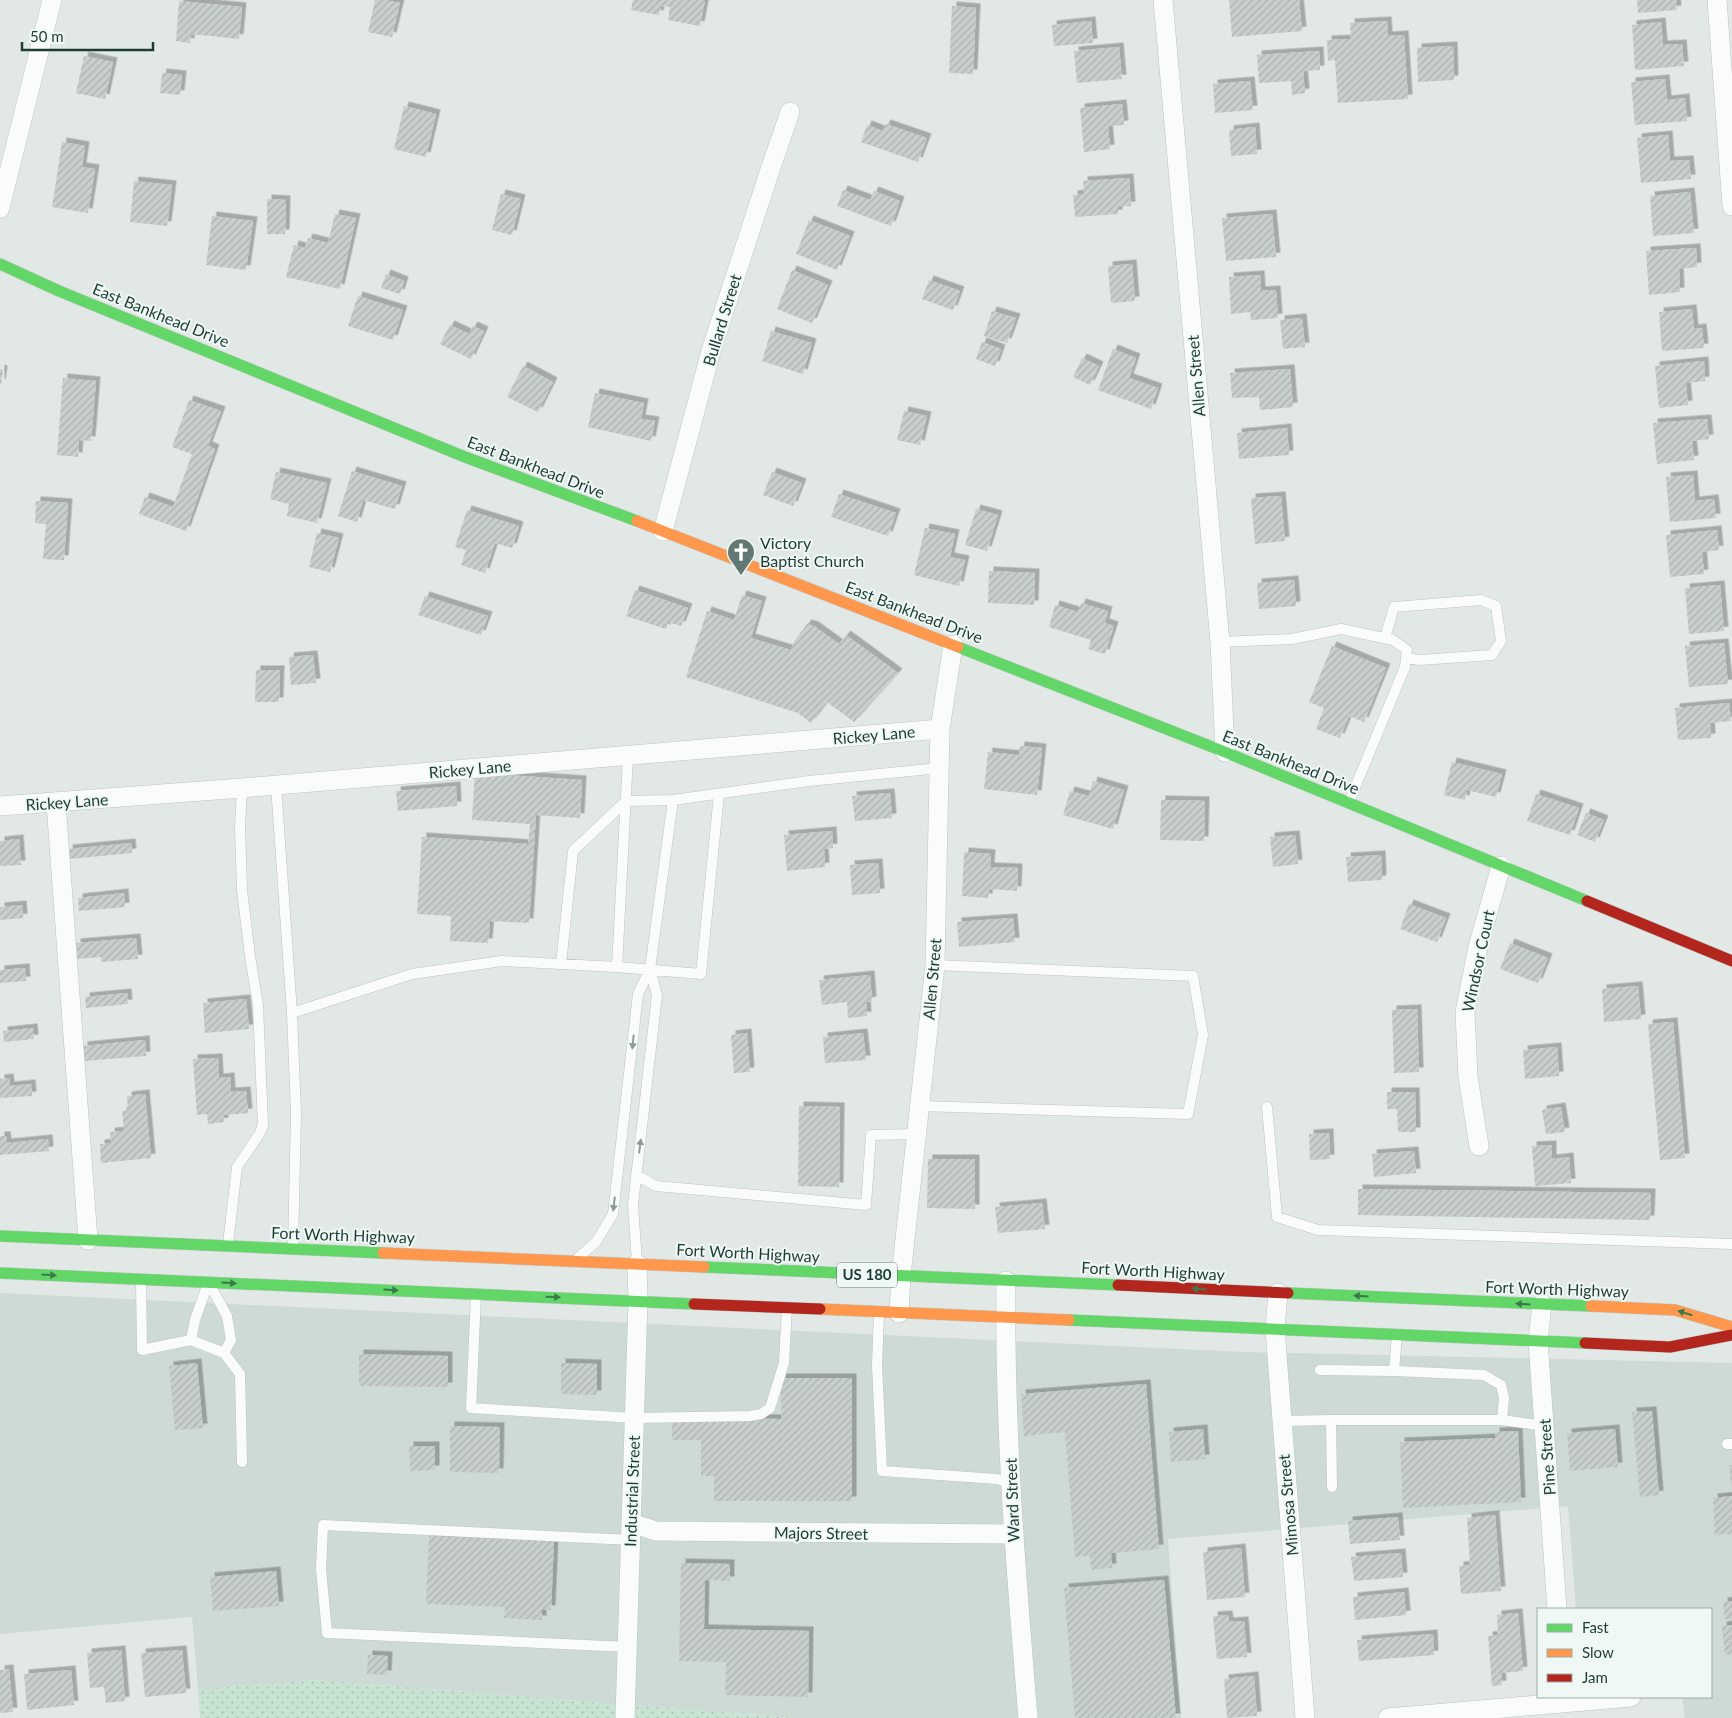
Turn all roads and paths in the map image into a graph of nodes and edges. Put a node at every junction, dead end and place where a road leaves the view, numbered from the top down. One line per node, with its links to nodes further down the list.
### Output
1 (52, 0): 6 (street)
2 (1163, 0): 10 (street, Allen Street)
3 (1717, 0): 5 (street)
4 (790, 112): 8 (street, Bullard Street)
5 (1732, 206)
6 (0, 208)
7 (0, 264): 8 (main road, East Bankhead Drive)
8 (663, 531): 11 (main road, East Bankhead Drive)
9 (1385, 638): 10 (lane); 12 (lane); 12 (lane)
10 (1220, 642): 14 (street, Allen Street)
11 (953, 644): 13 (street, Allen Street); 14 (main road, East Bankhead Drive)
12 (1406, 658): 22 (lane)
13 (940, 729): 15 (street, Rickey Lane); 16 (street, Allen Street)
14 (1225, 752): 22 (main road, East Bankhead Drive)
15 (628, 756): 17 (street, Rickey Lane); 21 (lane)
16 (940, 768): 19 (lane); 28 (street, Allen Street)
17 (276, 785): 18 (street, Rickey Lane); 31 (lane)
18 (242, 788): 23 (street, Rickey Lane); 40 (lane)
19 (720, 794): 20 (lane); 30 (lane)
20 (673, 800): 21 (lane); 30 (lane)
21 (626, 801): 27 (lane); 29 (lane)
22 (1348, 802): 25 (main road, East Bankhead Drive)
23 (56, 803): 24 (street, Rickey Lane); 38 (street)
24 (0, 806)
25 (1501, 866): 26 (main road, East Bankhead Drive); 35 (street, Windsor Court)
26 (1732, 961)
27 (561, 964): 29 (lane); 31 (lane)
28 (935, 965): 32 (street, Allen Street); 32 (lane)
29 (617, 967): 30 (lane)
30 (650, 969): 36 (lane, one-way to 30); 42 (lane, one-way to 42)
31 (292, 1013): 41 (lane)
32 (919, 1106): 34 (street, Allen Street)
33 (1267, 1107): 39 (lane)
34 (917, 1134): 36 (lane); 45 (street, Allen Street)
35 (1479, 1146)
36 (636, 1175): 43 (lane)
37 (0, 1236): 38 (main road, Fort Worth Highway / US 180)
38 (88, 1240): 40 (main road, Fort Worth Highway / US 180)
39 (1732, 1244)
40 (228, 1246): 41 (main road, Fort Worth Highway / US 180)
41 (293, 1249): 42 (main road, Fort Worth Highway / US 180)
42 (574, 1261): 43 (main road, Fort Worth Highway / US 180)
43 (637, 1264): 45 (main road, Fort Worth Highway / US 180); 51 (street, Industrial Street)
44 (0, 1273): 47 (main road, US 180, one-way to 47)
45 (900, 1276): 48 (main road, Fort Worth Highway / US 180); 55 (street, Allen Street)
46 (208, 1278): 47 (main road, US 180); 50 (main road, US 180, one-way to 50); 61 (lane); 63 (lane)
47 (141, 1279): 61 (lane)
48 (1006, 1281): 49 (main road, Fort Worth Highway / US 180, one-way to 48); 56 (street, Ward Street)
49 (1278, 1293): 52 (main road, Fort Worth Highway / US 180, one-way to 49); 58 (street, Mimosa Street)
50 (476, 1294): 51 (main road, US 180, one-way to 51); 66 (lane)
51 (638, 1301): 53 (main road, US 180); 66 (street, Industrial Street)
52 (1542, 1304): 57 (main road, Fort Worth Highway / US 180, one-way to 52); 62 (street, Pine Street)
53 (787, 1308): 54 (main road, US 180); 66 (lane)
54 (879, 1312): 55 (main road, US 180); 72 (lane)
55 (898, 1313): 56 (main road, US 180)
56 (1006, 1317): 58 (main road, US 180); 72 (street, Ward Street)
57 (1732, 1327)
58 (1275, 1329): 59 (main road, US 180); 69 (street, Mimosa Street)
59 (1397, 1334): 62 (main road, US 180); 65 (lane)
60 (1732, 1336): 62 (main road, US 180)
61 (191, 1340): 63 (lane)
62 (1538, 1341): 70 (street, Pine Street)
63 (224, 1353): 71 (lane)
64 (1320, 1370): 65 (lane)
65 (1394, 1371): 68 (lane)
66 (634, 1418): 74 (street, Industrial Street)
67 (1331, 1420): 68 (lane); 69 (lane); 73 (lane)
68 (1502, 1420): 70 (lane)
69 (1281, 1421): 82 (street, Mimosa Street)
70 (1545, 1426): 76 (street, Pine Street)
71 (242, 1462)
72 (1011, 1483): 75 (street, Ward Street)
73 (1332, 1487)
74 (631, 1531): 75 (street, Majors Street); 77 (street, Industrial Street); 77 (lane)
75 (1012, 1534): 81 (street, Ward Street)
76 (1557, 1608)
77 (628, 1647): 80 (street, Industrial Street)
78 (1624, 1698): 79 (street)
79 (1564, 1706): 83 (street)
80 (625, 1718)
81 (1028, 1718)
82 (1305, 1718)
83 (1388, 1718)

